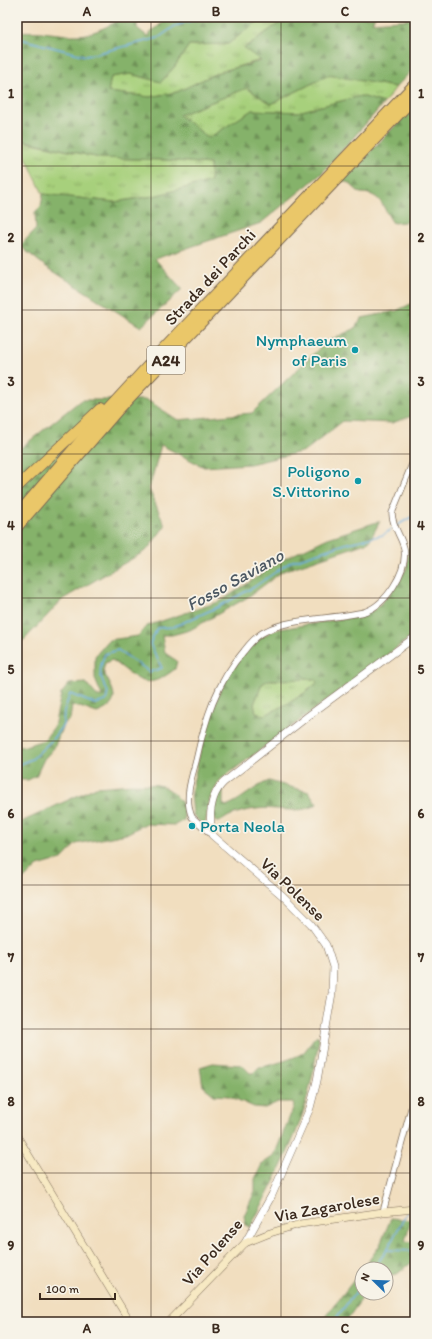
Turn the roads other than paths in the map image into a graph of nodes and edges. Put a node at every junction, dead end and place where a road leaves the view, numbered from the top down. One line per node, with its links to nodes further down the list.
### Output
1 (415, 84): 3 (highway, Strada dei Parchi / A24)
2 (415, 97): 3 (highway, Strada dei Parchi / A24)
3 (315, 195): 4 (highway, Strada dei Parchi / A24); 8 (highway, Strada dei Parchi / A24)
4 (158, 356): 6 (highway); 7 (highway, Strada dei Parchi / A24)
5 (415, 457): 10 (street)
6 (17, 487)
7 (17, 515)
8 (17, 527)
9 (415, 637): 10 (street)
10 (212, 835): 15 (street, Via Polense)
11 (415, 1094): 14 (street)
12 (17, 1136): 16 (main road)
13 (415, 1209): 14 (main road, Via Zagarolese)
14 (383, 1212): 15 (main road, Via Zagarolese)
15 (245, 1243): 17 (main road, Via Polense)
16 (130, 1322)
17 (169, 1322)

